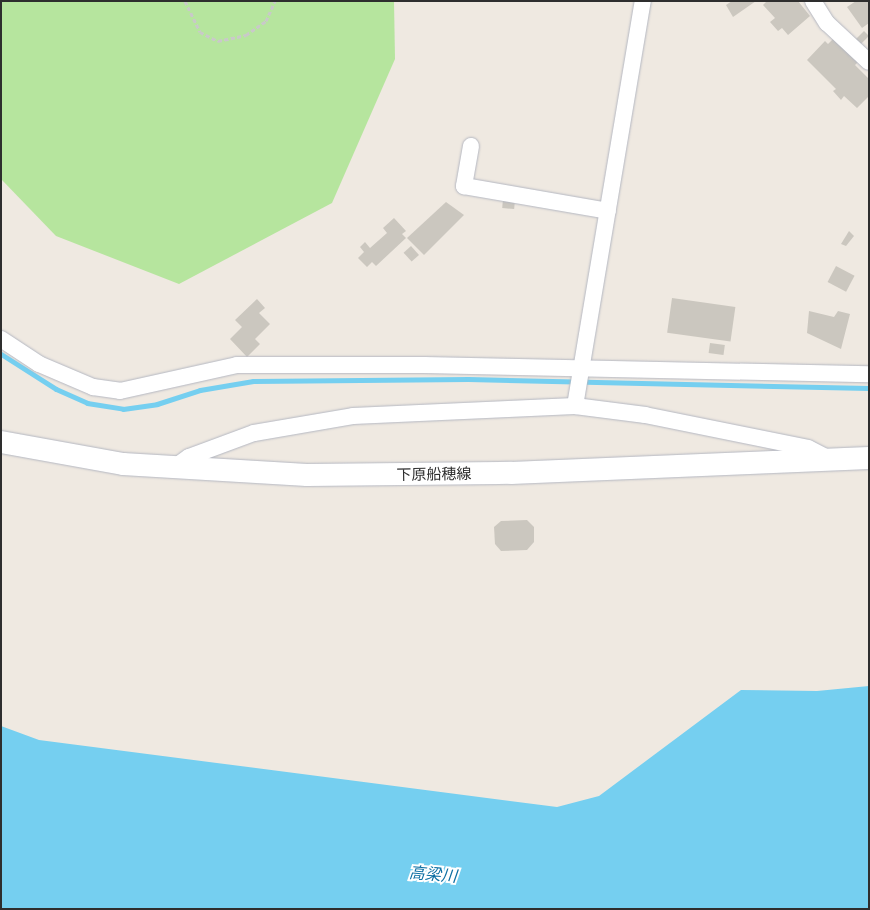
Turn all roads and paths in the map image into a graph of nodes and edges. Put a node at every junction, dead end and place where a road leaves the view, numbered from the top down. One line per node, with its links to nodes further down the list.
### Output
1 (185, 1): 2 (path)
2 (275, 1)
3 (643, 1): 7 (street)
4 (814, 1): 5 (street)
5 (869, 62)
6 (471, 146): 7 (street)
7 (608, 211): 9 (street)
8 (1, 339): 9 (street)
9 (579, 371): 10 (street); 11 (street)
10 (869, 374)
11 (576, 400): 14 (street); 15 (street)
12 (1, 442): 15 (main road, 下原船穂線)
13 (869, 458): 14 (main road, 下原船穂線)
14 (832, 460): 15 (main road, 下原船穂線)
15 (175, 467)

